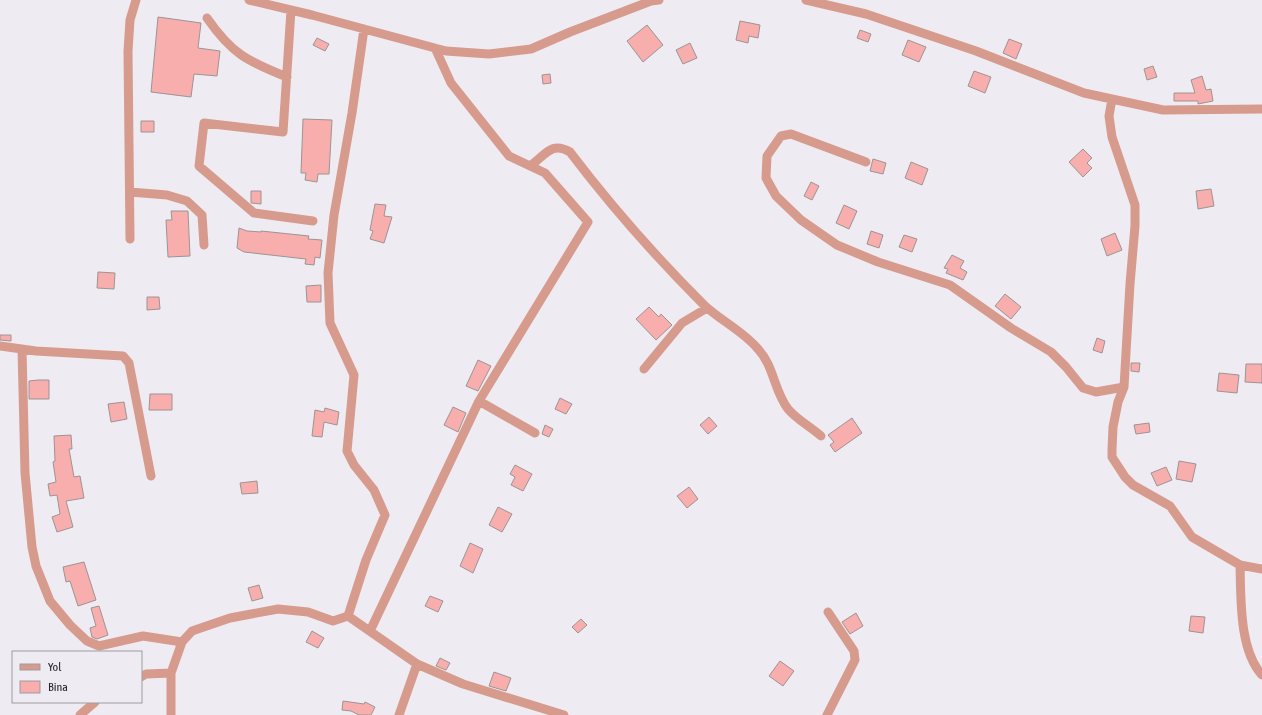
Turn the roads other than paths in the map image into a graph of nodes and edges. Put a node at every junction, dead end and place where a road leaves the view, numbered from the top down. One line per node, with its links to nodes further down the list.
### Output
1 (136, 0): 14 (street)
2 (249, 0): 5 (street)
3 (659, 0): 8 (street)
4 (806, 0): 10 (street)
5 (291, 10): 7 (street); 9 (street)
6 (207, 18): 9 (street)
7 (364, 29): 8 (street); 30 (street)
8 (435, 48): 13 (street)
9 (286, 76): 15 (street)
10 (1112, 99): 11 (street); 22 (street)
11 (1262, 109)
12 (866, 162): 22 (street)
13 (530, 166): 18 (street); 23 (street)
14 (130, 192): 16 (street); 17 (street)
15 (313, 221)
16 (130, 239)
17 (204, 245)
18 (708, 308): 21 (street); 25 (street)
19 (0, 346): 20 (street)
20 (22, 349): 26 (street); 32 (street)
21 (644, 368)
22 (1124, 388): 27 (street)
23 (479, 401): 24 (street); 31 (street)
24 (535, 433)
25 (821, 436)
26 (151, 476)
27 (1240, 565): 28 (street); 35 (street)
28 (1262, 569)
29 (828, 612): 42 (street)
30 (348, 616): 31 (street); 32 (street)
31 (370, 631): 33 (street)
32 (182, 642): 34 (street)
33 (417, 664): 40 (street); 41 (street)
34 (172, 673): 36 (street); 39 (street)
35 (1262, 675)
36 (142, 676)
37 (94, 703): 38 (street)
38 (80, 715)
39 (171, 715)
40 (399, 715)
41 (564, 715)
42 (827, 715)

